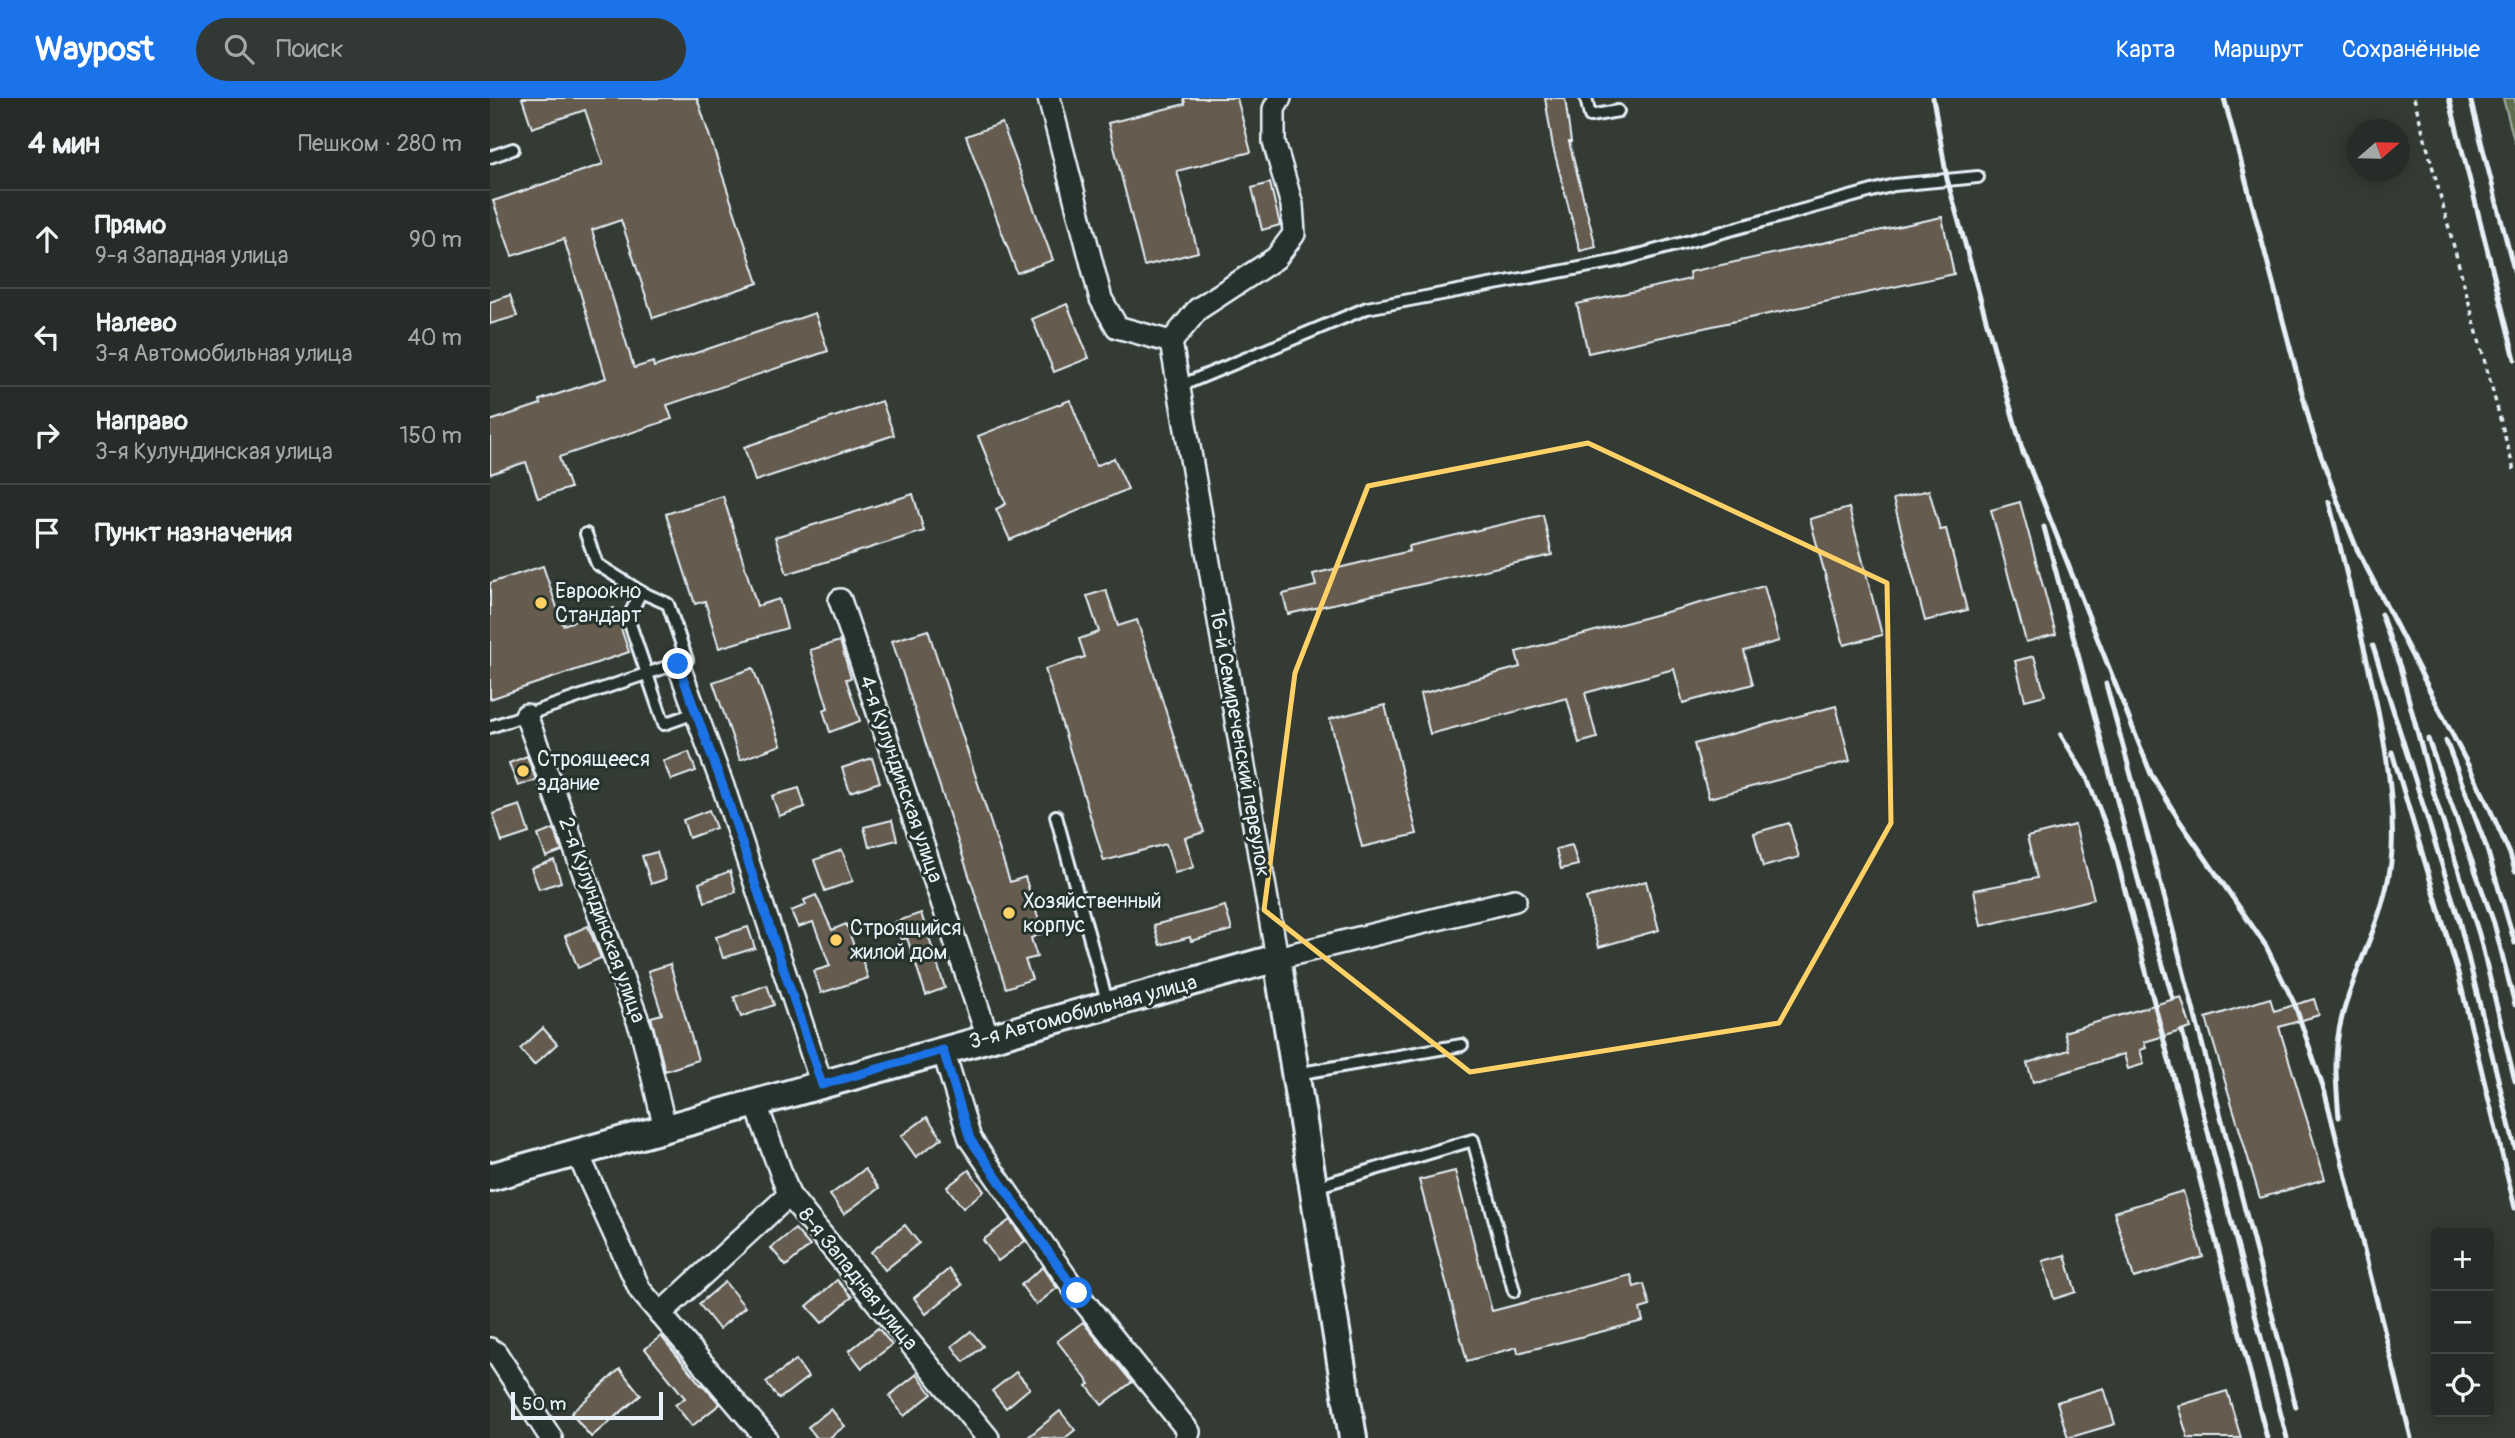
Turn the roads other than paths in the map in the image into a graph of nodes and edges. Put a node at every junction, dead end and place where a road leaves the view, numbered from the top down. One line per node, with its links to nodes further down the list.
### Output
1 (1049, 98): 8 (street)
2 (1280, 98): 8 (street)
3 (1586, 98): 4 (lane)
4 (1618, 111)
5 (513, 149): 6 (lane)
6 (490, 157)
7 (1978, 177): 9 (lane)
8 (1171, 342): 9 (street, 16-й Семиреченский переулок)
9 (1180, 386): 20 (street, 16-й Семиреченский переулок)
10 (586, 534): 11 (lane)
11 (642, 592): 13 (lane); 14 (lane)
12 (840, 600): 22 (street, 4-я Кулундинская улица)
13 (678, 664): 14 (lane); 15 (street)
14 (647, 674): 15 (lane); 16 (lane)
15 (695, 713): 26 (street)
16 (527, 715): 17 (lane); 28 (street, 2-я Кулундинская улица)
17 (490, 727)
18 (1056, 816): 21 (lane)
19 (1516, 900): 20 (street, 3-я Автомобильная улица)
20 (1277, 958): 21 (street, 3-я Автомобильная улица); 25 (street, 16-й Семиреченский переулок)
21 (1108, 1006): 22 (street, 3-я Автомобильная улица)
22 (988, 1038): 24 (street, 3-я Автомобильная улица)
23 (1462, 1045): 25 (lane)
24 (943, 1050): 26 (street, 3-я Автомобильная улица); 36 (street)
25 (1296, 1074): 31 (street, 16-й Семиреченский переулок)
26 (822, 1085): 27 (street, 3-я Автомобильная улица)
27 (755, 1104): 28 (street, 3-я Автомобильная улица); 32 (street, 8-я Западная улица)
28 (665, 1128): 29 (street, 3-я Автомобильная улица)
29 (577, 1152): 30 (street, 3-я Автомобильная улица); 34 (street)
30 (490, 1177)
31 (1314, 1187): 33 (lane); 40 (street, 16-й Семиреченский переулок)
32 (789, 1195): 34 (street); 39 (street, 8-я Западная улица)
33 (1514, 1291)
34 (660, 1314): 38 (street)
35 (490, 1349): 37 (street)
36 (1188, 1435)
37 (551, 1438)
38 (766, 1438)
39 (988, 1438)
40 (1353, 1438)

